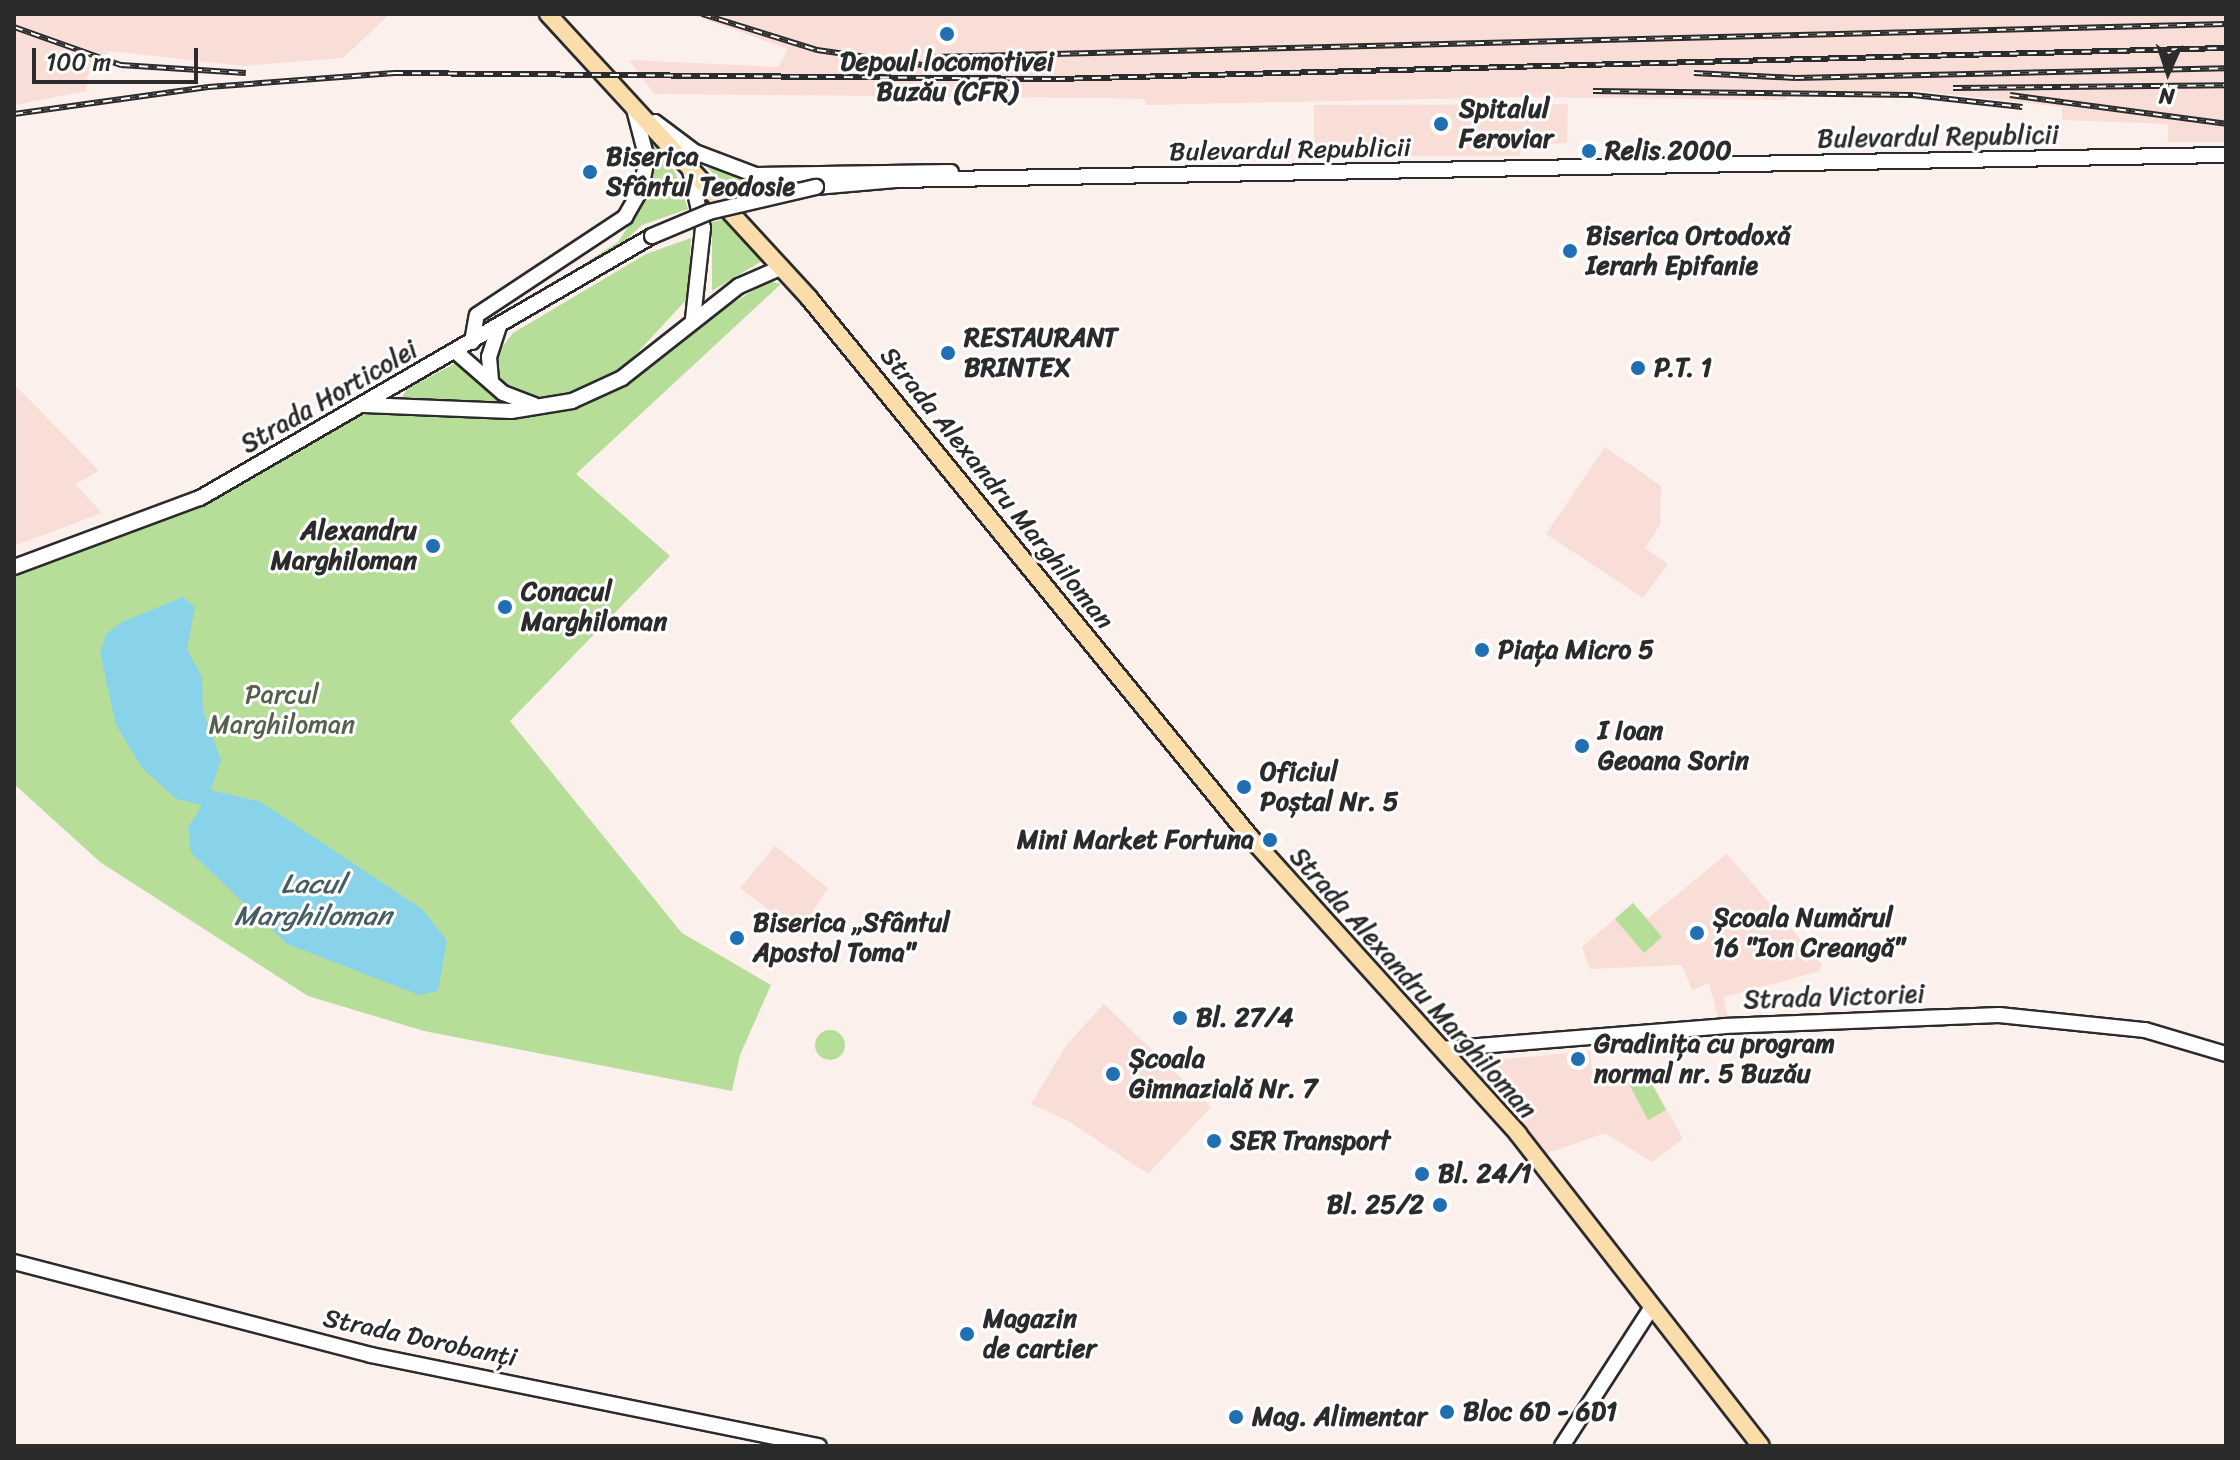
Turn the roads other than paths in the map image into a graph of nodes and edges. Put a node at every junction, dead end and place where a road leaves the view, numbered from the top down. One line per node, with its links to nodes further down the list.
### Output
1 (548, 14): 2 (main road, Strada Alexandru Marghiloman)
2 (631, 101): 4 (main road, Strada Alexandru Marghiloman); 5 (main road); 10 (main road)
3 (2226, 155): 5 (main road, Bulevardul Republicii)
4 (688, 163): 7 (main road, Strada Alexandru Marghiloman); 8 (main road)
5 (991, 179): 6 (main road, Bulevardul Republicii, bridge)
6 (652, 236): 9 (main road, Strada Horticolei)
7 (782, 267): 8 (main road); 18 (main road, Strada Alexandru Marghiloman)
8 (693, 319): 16 (main road)
9 (500, 326): 10 (main road, Strada Horticolei); 12 (main road)
10 (472, 342): 11 (main road, Strada Horticolei)
11 (456, 352): 12 (main road); 13 (main road, Strada Horticolei)
12 (491, 380): 16 (main road)
13 (396, 386): 14 (main road, Strada Horticolei); 15 (main road)
14 (360, 405): 15 (main road); 17 (main road, Strada Horticolei)
15 (417, 407): 16 (main road)
16 (542, 407)
17 (14, 567)
18 (1441, 1049): 19 (main road, Strada Victoriei); 21 (main road, Strada Alexandru Marghiloman)
19 (2226, 1054)
20 (14, 1262): 22 (main road, Strada Dorobanți)
21 (1652, 1307): 23 (main road); 24 (main road, Strada Alexandru Marghiloman)
22 (819, 1446)
23 (1562, 1446)
24 (1761, 1446)

